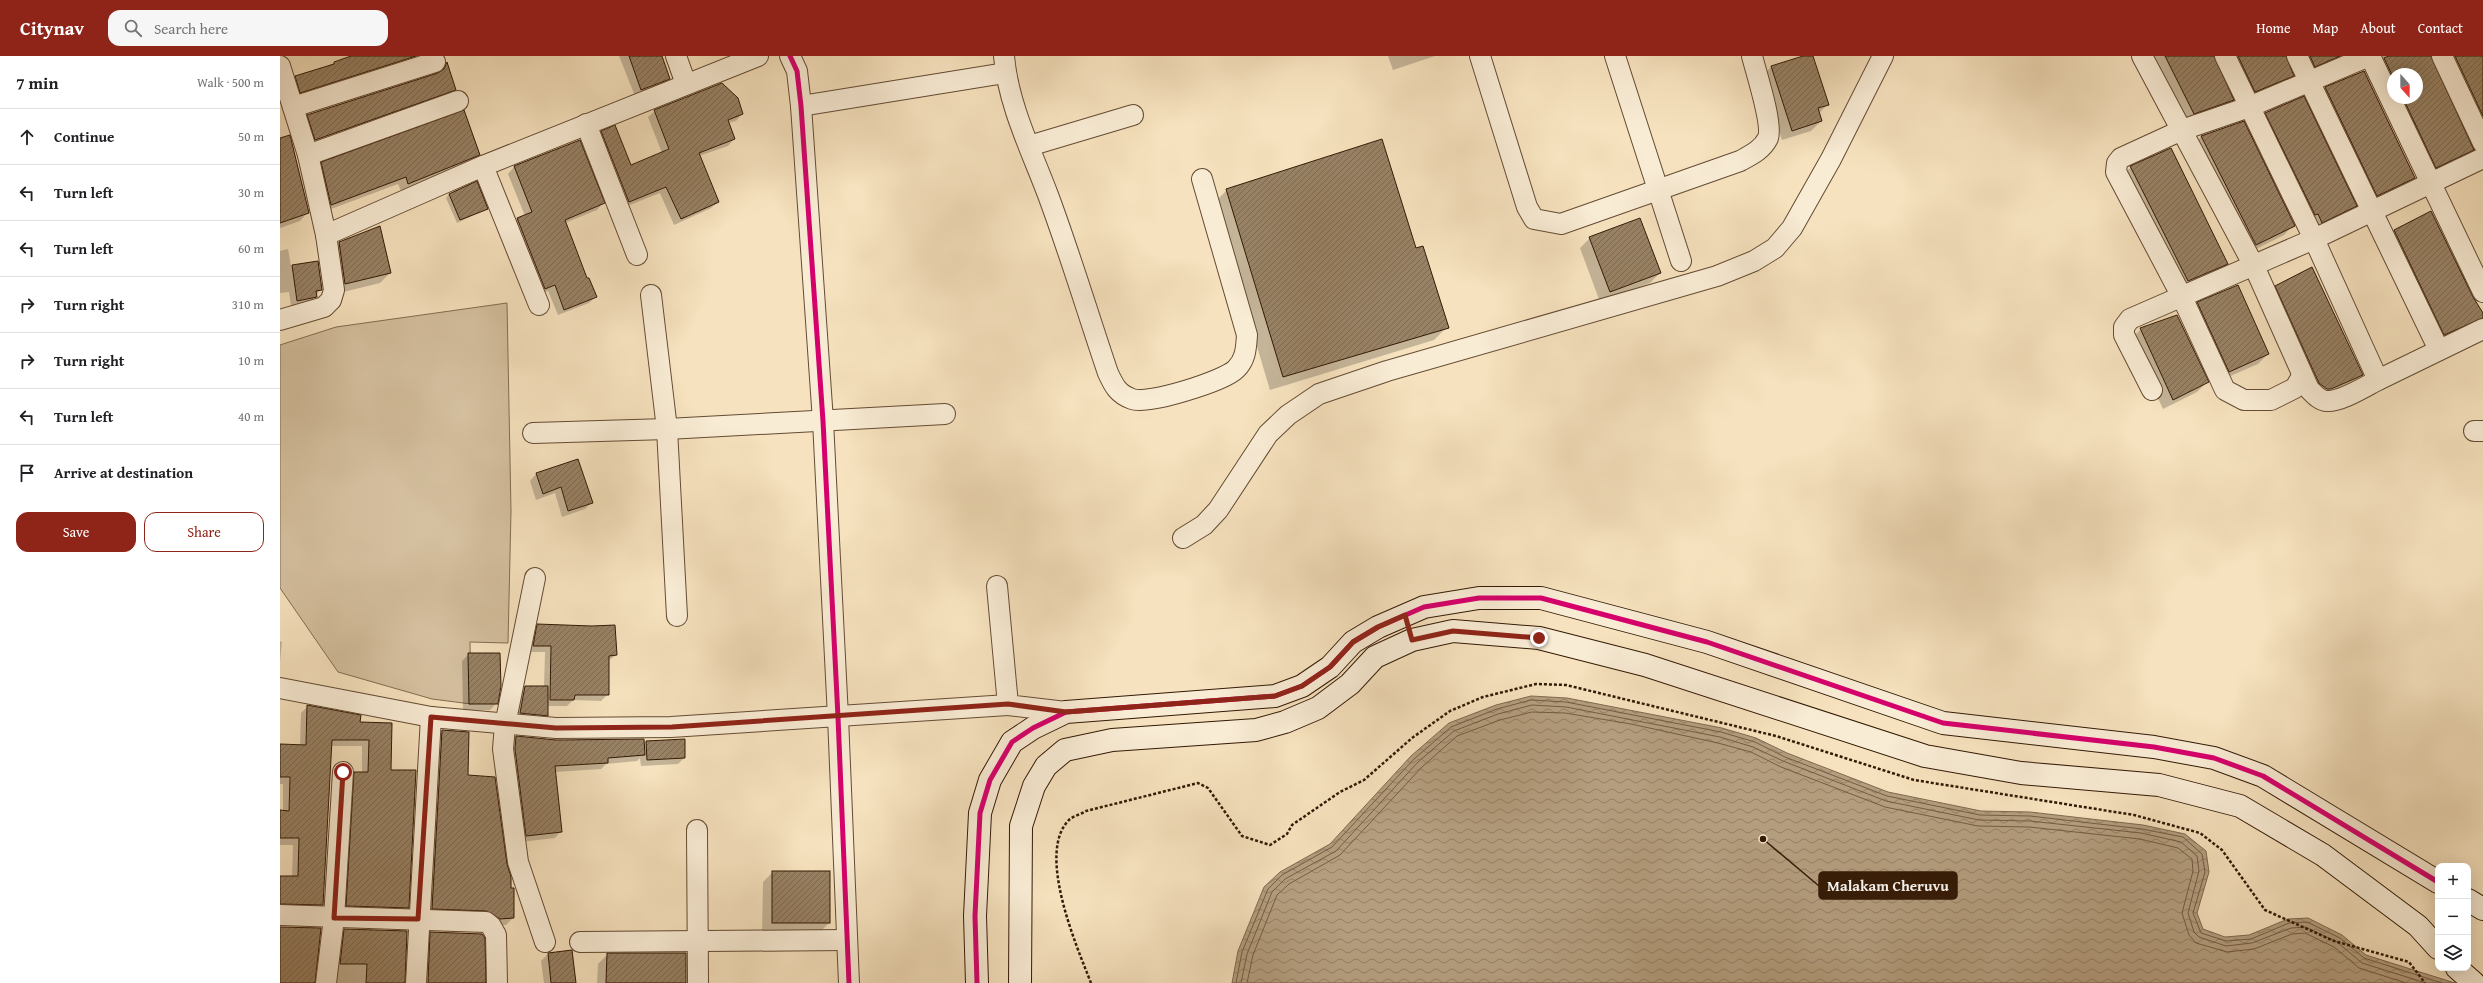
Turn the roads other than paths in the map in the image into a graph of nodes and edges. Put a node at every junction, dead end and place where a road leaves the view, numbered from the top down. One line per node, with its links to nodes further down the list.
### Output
1 (676, 56): 17 (street)
2 (758, 56): 17 (street)
3 (790, 56): 19 (street)
4 (1480, 56): 32 (street)
5 (1615, 56): 32 (street)
6 (1752, 56): 32 (street)
7 (1883, 56): 53 (street)
8 (2142, 56): 24 (street)
9 (2225, 56): 21 (street)
10 (2297, 56): 16 (street)
11 (2369, 56): 16 (street); 31 (street)
12 (2442, 56): 25 (street)
13 (435, 62): 20 (street)
14 (1005, 64): 19 (street); 26 (street)
15 (280, 66): 20 (street)
16 (2309, 82): 21 (street); 33 (street)
17 (686, 84): 23 (street)
18 (458, 101): 27 (street)
19 (801, 106): 50 (street)
20 (293, 107): 27 (street)
21 (2249, 107): 24 (street); 35 (street)
22 (1133, 115): 26 (street)
23 (586, 124): 29 (street); 36 (street)
24 (2182, 130): 38 (street); 41 (street)
25 (2483, 143)
26 (1029, 146): 30 (street)
27 (308, 155): 34 (street)
28 (2483, 158): 31 (street)
29 (483, 166): 34 (street); 42 (street)
30 (1202, 179)
31 (2430, 183): 33 (street); 39 (street)
32 (1657, 191): 37 (street)
33 (2372, 212): 35 (street); 45 (street)
34 (326, 235): 43 (street)
35 (2314, 239): 38 (street); 47 (street)
36 (637, 255)
37 (1681, 261)
38 (2254, 266): 41 (street); 46 (street)
39 (2483, 292)
40 (651, 295): 51 (street)
41 (2180, 295): 46 (street); 48 (street)
42 (539, 305)
43 (280, 320)
44 (2483, 330): 45 (street)
45 (2439, 350): 47 (street)
46 (2302, 376): 47 (street)
47 (2378, 380)
48 (2152, 390)
49 (945, 414): 50 (street)
50 (823, 421): 51 (street); 64 (street)
51 (667, 429): 52 (street); 57 (street)
52 (533, 433)
53 (1183, 538)
54 (535, 578): 66 (street)
55 (997, 586): 61 (street)
56 (1405, 615): 58 (street); 60 (street); 68 (street)
57 (677, 616)
58 (1412, 640): 65 (street); 69 (street)
59 (280, 688): 63 (street)
60 (1275, 696): 62 (street); 65 (street)
61 (1008, 704): 62 (street); 64 (street)
62 (1066, 712): 86 (street)
63 (431, 717): 66 (street); 74 (street)
64 (838, 717): 66 (street); 75 (street)
65 (1285, 722): 87 (street)
66 (505, 725): 76 (street)
67 (343, 772): 73 (street)
68 (2263, 776): 69 (street); 71 (street)
69 (2240, 806): 79 (street)
70 (697, 830): 78 (street)
71 (2435, 880)
72 (280, 915): 73 (street)
73 (334, 918): 74 (street); 81 (street)
74 (418, 919): 82 (street); 83 (street)
75 (847, 940): 78 (street); 85 (street)
76 (545, 942)
77 (580, 942): 78 (street)
78 (699, 942): 84 (street)
79 (2435, 945)
80 (2460, 971): 88 (street)
81 (326, 983)
82 (416, 983)
83 (497, 983)
84 (698, 983)
85 (849, 983)
86 (977, 983)
87 (1020, 983)
88 (2474, 983)

